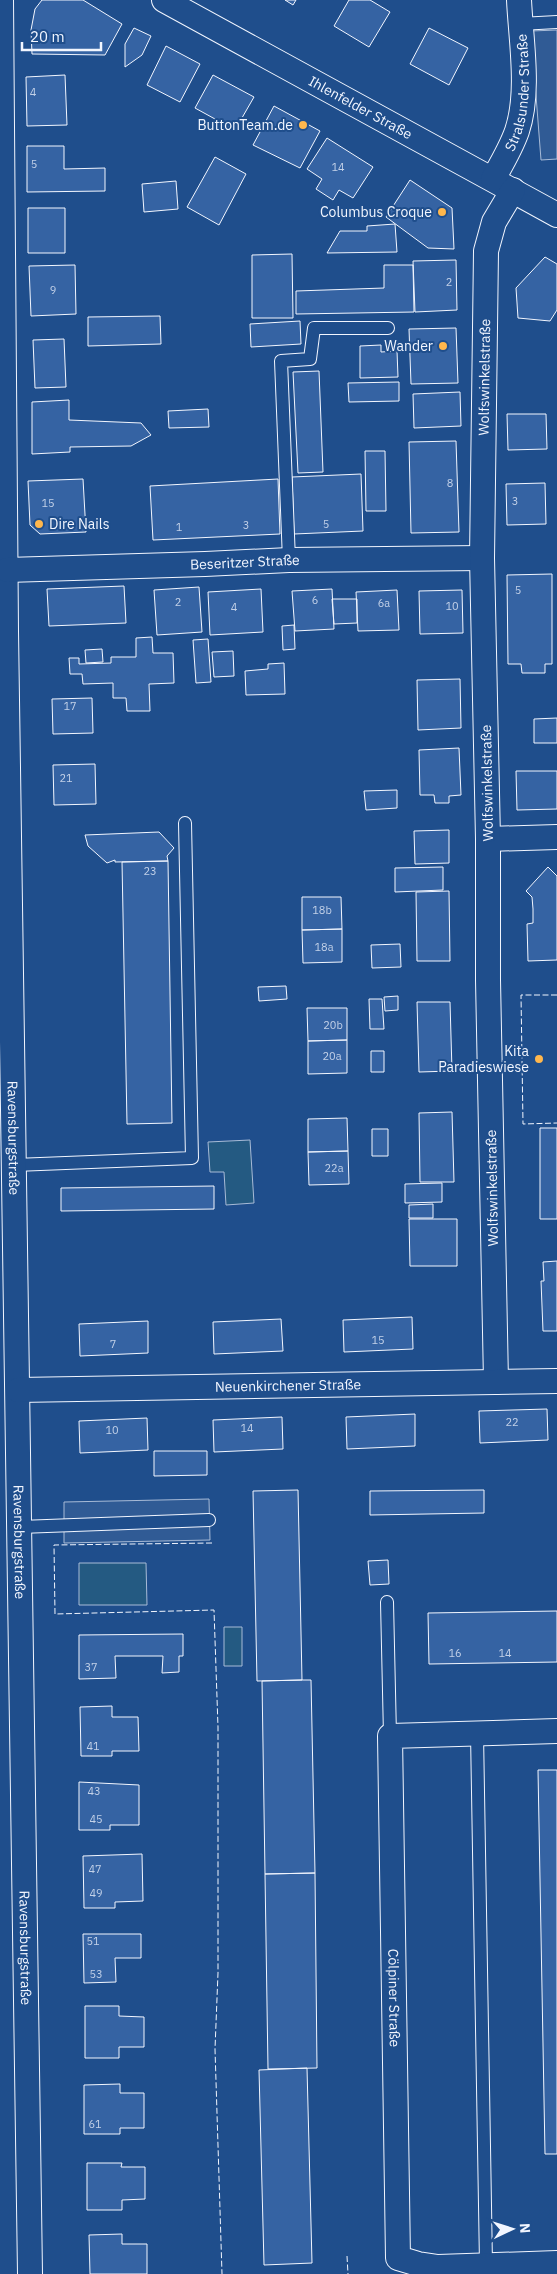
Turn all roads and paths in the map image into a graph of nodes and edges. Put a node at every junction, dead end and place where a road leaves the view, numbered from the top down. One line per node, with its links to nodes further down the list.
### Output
1 (1, 0): 9 (street, Ravensburgstraße)
2 (164, 0): 6 (street, Ihlenfelder Straße)
3 (519, 0): 5 (street, Stralsunder Straße)
4 (557, 22): 5 (lane)
5 (520, 24): 6 (street, Stralsunder Straße)
6 (493, 179): 7 (street, Ihlenfelder Straße)
7 (514, 190): 8 (street, Ihlenfelder Straße); 11 (street, Wolfswinkelstraße)
8 (557, 215)
9 (2, 246): 13 (street, Ravensburgstraße)
10 (388, 328): 12 (lane)
11 (482, 558): 12 (street, Beseritzer Straße); 17 (street, Wolfswinkelstraße)
12 (289, 560): 13 (street, Beseritzer Straße)
13 (7, 570): 14 (street, Ravensburgstraße)
14 (3, 631): 18 (street, Ravensburgstraße)
15 (185, 823): 18 (lane)
16 (557, 837): 17 (street)
17 (488, 839): 21 (street, Wolfswinkelstraße)
18 (15, 1164): 19 (street, Ravensburgstraße)
19 (9, 1333): 22 (street, Ravensburgstraße)
20 (557, 1380): 21 (street, Neuenkirchener Straße)
21 (496, 1382): 22 (street, Neuenkirchener Straße)
22 (18, 1390): 24 (street, Ravensburgstraße)
23 (209, 1520): 24 (lane)
24 (20, 1527): 31 (street, Ravensburgstraße)
25 (388, 1602): 28 (lane)
26 (557, 1731): 27 (street)
27 (477, 1733): 28 (street); 30 (lane)
28 (390, 1736): 30 (street, Cölpiner Straße)
29 (557, 2263): 30 (street, Cölpiner Straße)
30 (486, 2264)
31 (30, 2274)

